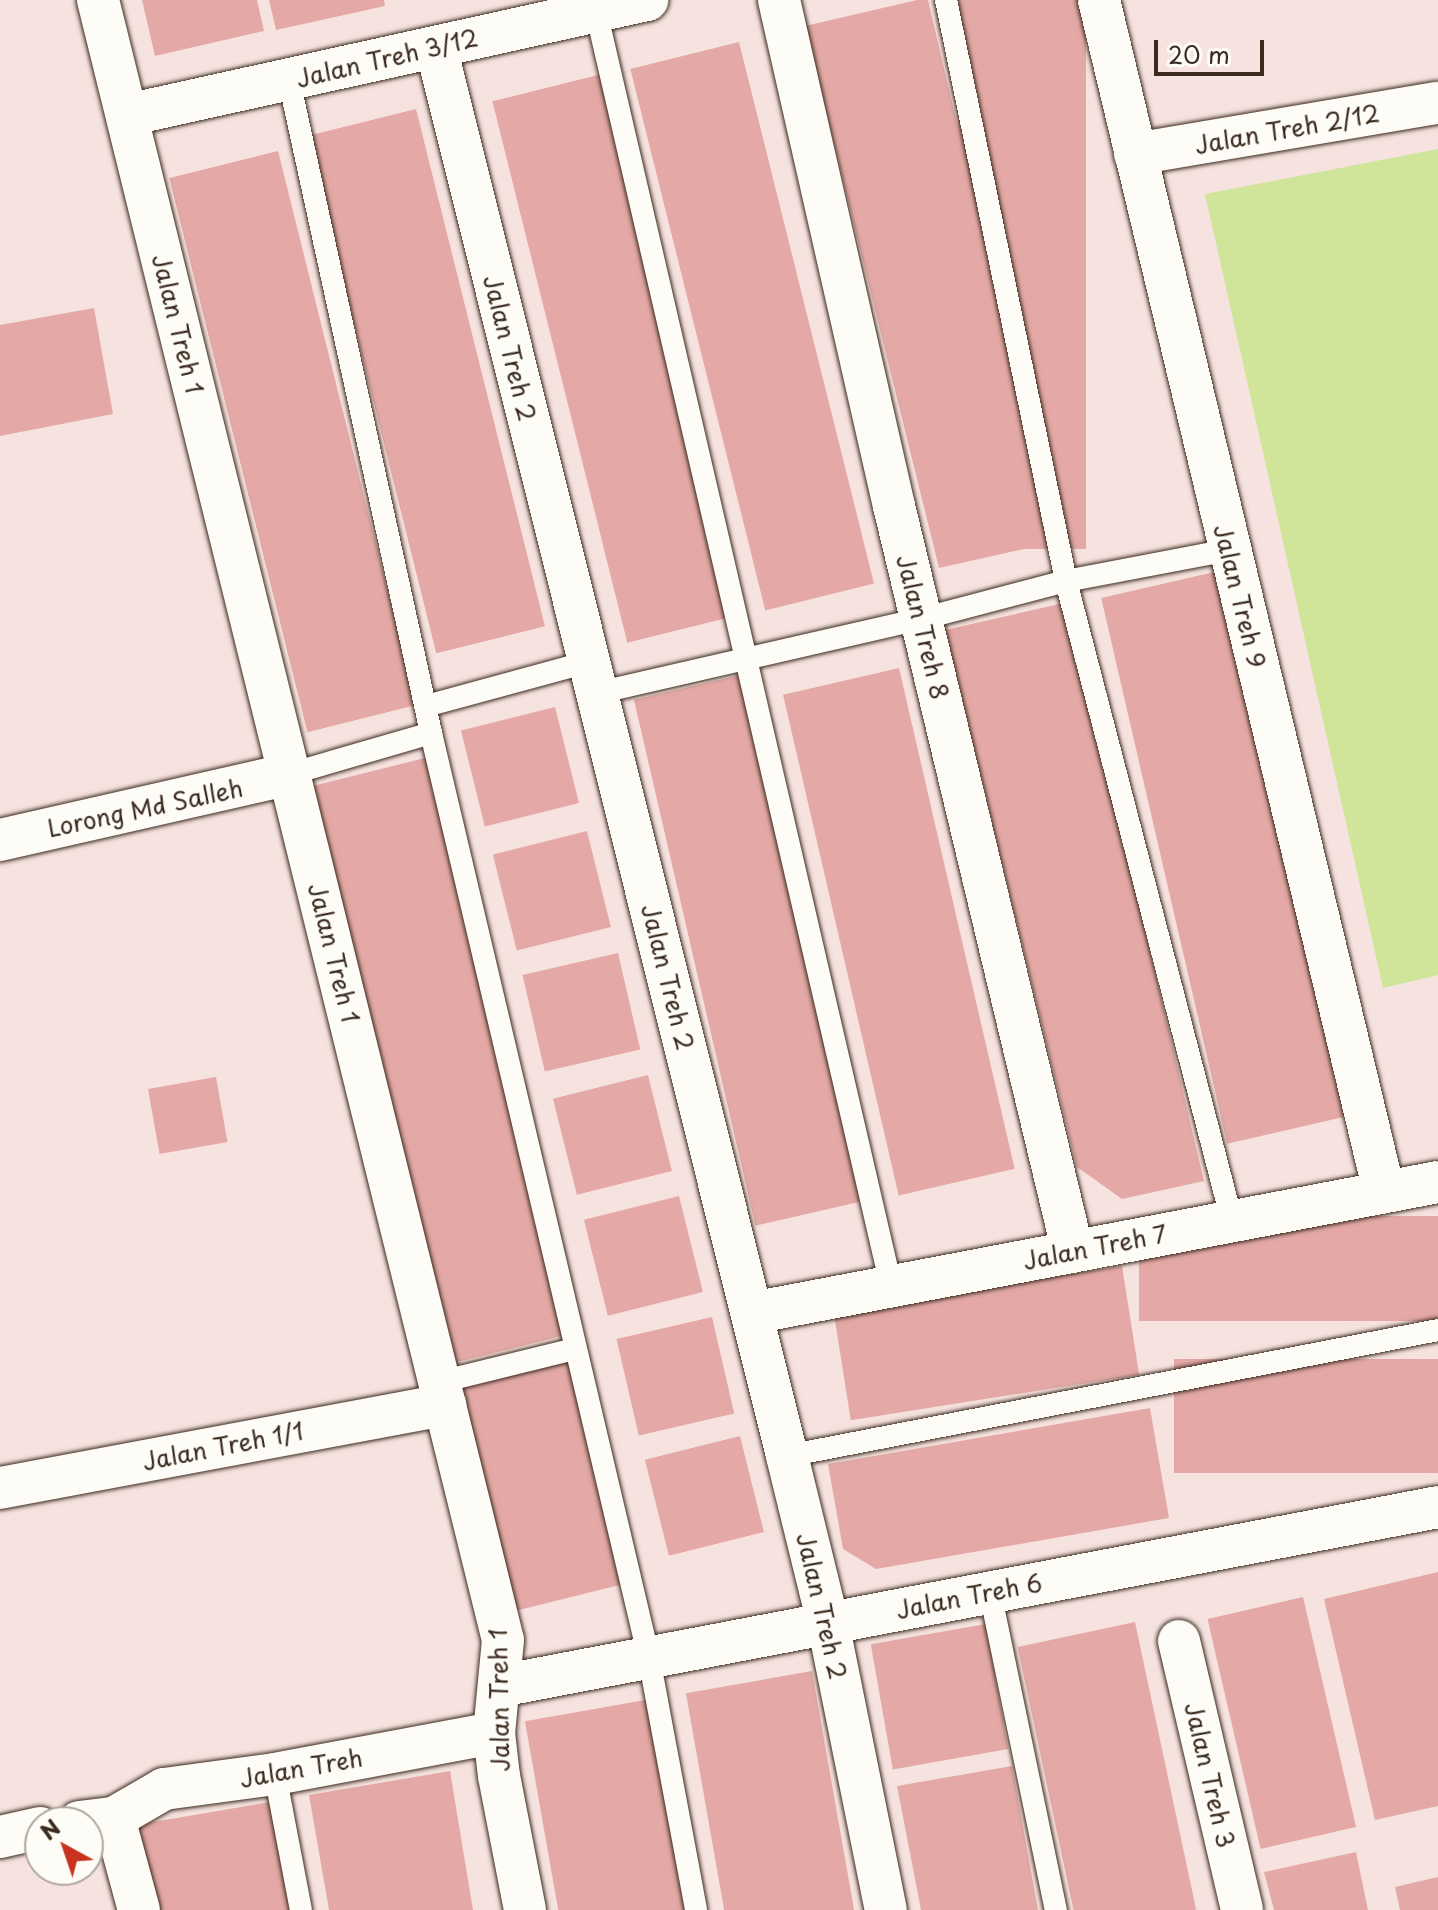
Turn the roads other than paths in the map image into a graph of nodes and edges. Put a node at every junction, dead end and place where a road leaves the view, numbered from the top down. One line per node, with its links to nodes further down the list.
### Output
1 (98, 0): 10 (street, Jalan Treh 1)
2 (647, 0): 6 (street, Jalan Treh 3/12)
3 (779, 0): 14 (street, Jalan Treh 8)
4 (946, 0): 13 (lane)
5 (1099, 0): 11 (street, Jalan Treh 9)
6 (596, 11): 7 (street, Jalan Treh 3/12); 15 (lane)
7 (436, 47): 8 (street, Jalan Treh 3/12); 16 (street, Jalan Treh 2)
8 (289, 80): 10 (street, Jalan Treh 3/12); 17 (lane)
9 (1438, 103): 11 (street, Jalan Treh 2/12)
10 (127, 115): 19 (street, Jalan Treh 1)
11 (1135, 154): 12 (street, Jalan Treh 9)
12 (1229, 550): 13 (lane); 22 (street, Jalan Treh 9)
13 (1066, 581): 14 (lane); 23 (lane)
14 (921, 619): 15 (lane); 24 (street, Jalan Treh 8)
15 (746, 660): 16 (lane); 25 (lane)
16 (592, 678): 17 (lane); 26 (street, Jalan Treh 2)
17 (426, 706): 18 (lane)
18 (431, 733): 19 (lane); 28 (lane)
19 (290, 774): 20 (street, Lorong Md Salleh); 29 (street, Jalan Treh 1)
20 (0, 840)
21 (1438, 1182): 22 (street, Jalan Treh 7)
22 (1384, 1192): 23 (street, Jalan Treh 7)
23 (1232, 1221): 24 (street, Jalan Treh 7)
24 (1073, 1252): 25 (street, Jalan Treh 7)
25 (891, 1286): 26 (street, Jalan Treh 7)
26 (752, 1313): 30 (street, Jalan Treh 2)
27 (1438, 1330): 30 (lane)
28 (574, 1349): 29 (lane); 36 (lane)
29 (443, 1393): 31 (street, Jalan Treh 1/1); 37 (street, Jalan Treh 1)
30 (787, 1456): 34 (street, Jalan Treh 2)
31 (0, 1488)
32 (1438, 1507): 33 (street, Jalan Treh 6)
33 (990, 1592): 34 (street, Jalan Treh 6); 49 (lane)
34 (828, 1623): 36 (street, Jalan Treh 6); 48 (street, Jalan Treh 2)
35 (1179, 1641): 50 (street, Jalan Treh 3)
36 (649, 1658): 37 (street, Jalan Treh 6); 47 (lane)
37 (500, 1686): 38 (street, Jalan Treh 1)
38 (494, 1733): 39 (street, Jalan Treh); 46 (street, Jalan Treh 1)
39 (275, 1774): 40 (street, Jalan Treh); 45 (lane)
40 (104, 1817)
41 (24, 1832): 43 (street)
42 (104, 1835): 44 (street, Jalan Treh)
43 (0, 1837)
44 (139, 1910)
45 (301, 1910)
46 (525, 1910)
47 (696, 1910)
48 (886, 1910)
49 (1056, 1910)
50 (1242, 1910)

